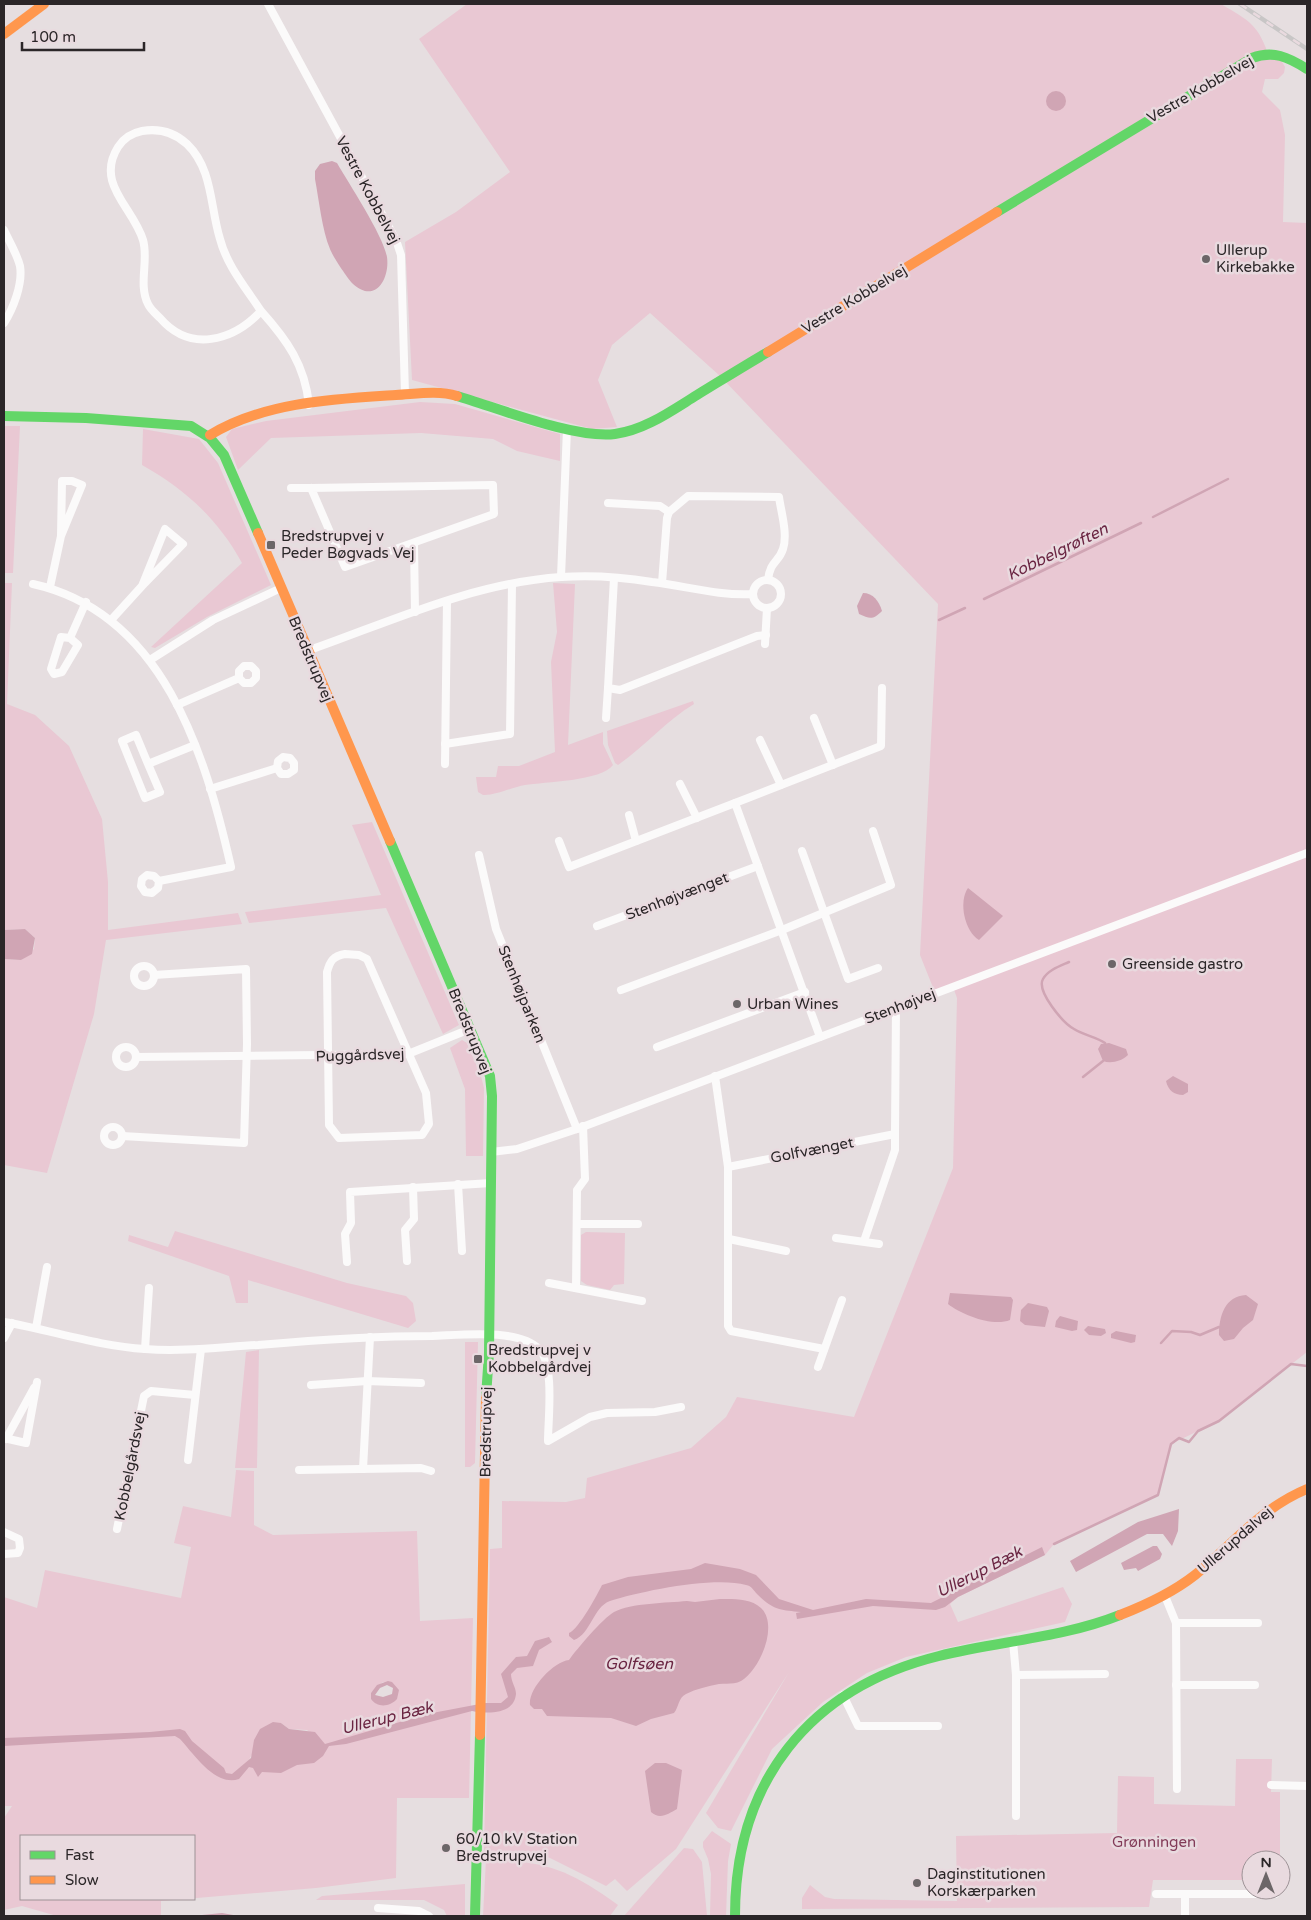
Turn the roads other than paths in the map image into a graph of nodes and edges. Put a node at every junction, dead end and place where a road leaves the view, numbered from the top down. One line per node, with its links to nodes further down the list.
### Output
1 (44, 4): 3 (street)
2 (268, 4): 8 (street, Vestre Kobbelvej)
3 (4, 34)
4 (1307, 69): 11 (street, Vestre Kobbelvej)
5 (4, 230): 7 (street)
6 (261, 311): 6 (street); 9 (street)
7 (4, 323)
8 (405, 394): 9 (street, Vestre Kobbelvej); 11 (street, Vestre Kobbelvej)
9 (309, 405): 12 (street, Vestre Kobbelvej)
10 (4, 416): 12 (street)
11 (567, 429): 19 (street)
12 (210, 435): 27 (street, Bredstrupvej)
13 (291, 488): 14 (street)
14 (311, 488): 18 (street); 18 (street)
15 (608, 504): 16 (street)
16 (669, 512): 21 (street); 22 (street)
17 (61, 536): 17 (street); 26 (street)
18 (414, 544): 32 (street)
19 (561, 577): 20 (street); 24 (street)
20 (614, 578): 22 (street); 40 (street)
21 (768, 580): 28 (street); 31 (street)
22 (662, 583): 28 (street)
23 (33, 584): 26 (street)
24 (512, 584): 29 (street); 46 (street)
25 (142, 586): 25 (street); 33 (street)
26 (50, 587): 30 (street)
27 (281, 588): 37 (street, Bredstrupvej); 38 (street)
28 (753, 594): 31 (street)
29 (447, 601): 32 (street); 46 (street)
30 (86, 602): 33 (street); 35 (street)
31 (767, 608): 34 (street)
32 (415, 612): 37 (street)
33 (112, 619): 38 (street)
34 (766, 635): 36 (street); 40 (street)
35 (70, 638): 35 (street)
36 (765, 644)
37 (307, 651): 74 (street, Bredstrupvej)
38 (150, 660): 42 (street)
39 (239, 678): 42 (street)
40 (608, 688): 43 (street)
41 (882, 688): 50 (street)
42 (178, 705): 47 (street)
43 (606, 718)
44 (814, 718): 50 (street)
45 (760, 740): 53 (street)
46 (445, 744): 49 (street)
47 (195, 745): 48 (street); 54 (street)
48 (148, 764): 48 (street)
49 (445, 764)
50 (833, 765): 53 (street)
51 (277, 768): 54 (street)
52 (680, 784): 57 (street)
53 (781, 785): 55 (street)
54 (210, 789): 65 (street)
55 (735, 804): 57 (street); 64 (street)
56 (629, 815): 60 (street)
57 (697, 818): 60 (street)
58 (873, 830): 66 (street)
59 (559, 841): 60 (street)
60 (636, 841)
61 (802, 851): 66 (street)
62 (1307, 853): 73 (street, Stenhøjvej)
63 (479, 855): 82 (street, Stenhøjparken)
64 (758, 866): 67 (street, Stenhøjvænget); 68 (street)
65 (159, 881)
66 (825, 912): 68 (street); 69 (street)
67 (597, 926)
68 (782, 930): 71 (street); 72 (street)
69 (878, 968)
70 (154, 975): 80 (street)
71 (621, 990)
72 (805, 992): 75 (street); 76 (street)
73 (896, 1007): 75 (street, Stenhøjvej); 83 (street)
74 (470, 1029): 77 (street, Puggårdsvej); 85 (street, Bredstrupvej)
75 (820, 1037): 81 (street, Stenhøjvej)
76 (656, 1047)
77 (408, 1054): 78 (street, Puggårdsvej); 78 (street); 78 (street)
78 (328, 1056): 80 (street, Puggårdsvej)
79 (136, 1057): 80 (street, Puggårdsvej)
80 (246, 1057): 84 (street)
81 (715, 1076): 82 (street, Stenhøjvej); 86 (street)
82 (580, 1128): 85 (street, Stenhøjvej); 90 (street)
83 (895, 1134): 86 (street, Golfvænget); 94 (street)
84 (122, 1136)
85 (491, 1152): 87 (street, Bredstrupvej)
86 (728, 1167): 93 (street)
87 (491, 1183): 88 (street); 108 (street, Bredstrupvej)
88 (458, 1184): 89 (street); 96 (street)
89 (412, 1187): 98 (street); 99 (street)
90 (577, 1224): 91 (street); 103 (street)
91 (638, 1224)
92 (836, 1238): 94 (street)
93 (729, 1239): 97 (street); 113 (street)
94 (864, 1241): 95 (street)
95 (879, 1244)
96 (462, 1251)
97 (786, 1251)
98 (407, 1261)
99 (347, 1262)
100 (46, 1268): 107 (street)
101 (549, 1283): 103 (street)
102 (149, 1288): 111 (street)
103 (576, 1288): 105 (street)
104 (842, 1300): 113 (street)
105 (642, 1302)
106 (8, 1323): 107 (street); 110 (street)
107 (36, 1328): 111 (street)
108 (489, 1335): 109 (street); 119 (street); 148 (street, Bredstrupvej)
109 (370, 1337): 112 (street); 115 (street)
110 (4, 1338)
111 (145, 1349): 112 (street)
112 (201, 1349): 118 (street)
113 (824, 1349): 114 (street)
114 (818, 1367)
115 (367, 1382): 116 (street); 117 (street); 122 (street)
116 (421, 1383)
117 (311, 1384)
118 (195, 1395): 121 (street); 126 (street, Kobbelgårdsvej)
119 (681, 1407)
120 (5, 1438): 120 (street)
121 (188, 1460)
122 (363, 1469): 123 (street); 124 (street)
123 (299, 1470)
124 (431, 1472)
125 (1307, 1489): 129 (street, Ullerupdalvej)
126 (118, 1529)
127 (4, 1532): 128 (street)
128 (4, 1554)
129 (1165, 1596): 130 (street); 132 (street, Ullerupdalvej)
130 (1176, 1623): 131 (street); 135 (street)
131 (1258, 1623)
132 (1013, 1641): 134 (street); 137 (street, Ullerupdalvej)
133 (1105, 1674): 134 (street)
134 (1016, 1675): 142 (street)
135 (1176, 1685): 136 (street); 141 (street)
136 (1255, 1685)
137 (843, 1695): 138 (street); 149 (street, Ullerupdalvej)
138 (938, 1726)
139 (1271, 1785): 140 (street)
140 (1307, 1786)
141 (1177, 1789)
142 (1016, 1816)
143 (1156, 1894): 144 (street)
144 (1185, 1894): 145 (street); 150 (street)
145 (1241, 1894)
146 (378, 1908): 147 (street)
147 (428, 1916)
148 (475, 1916)
149 (735, 1916)
150 (1184, 1916)

